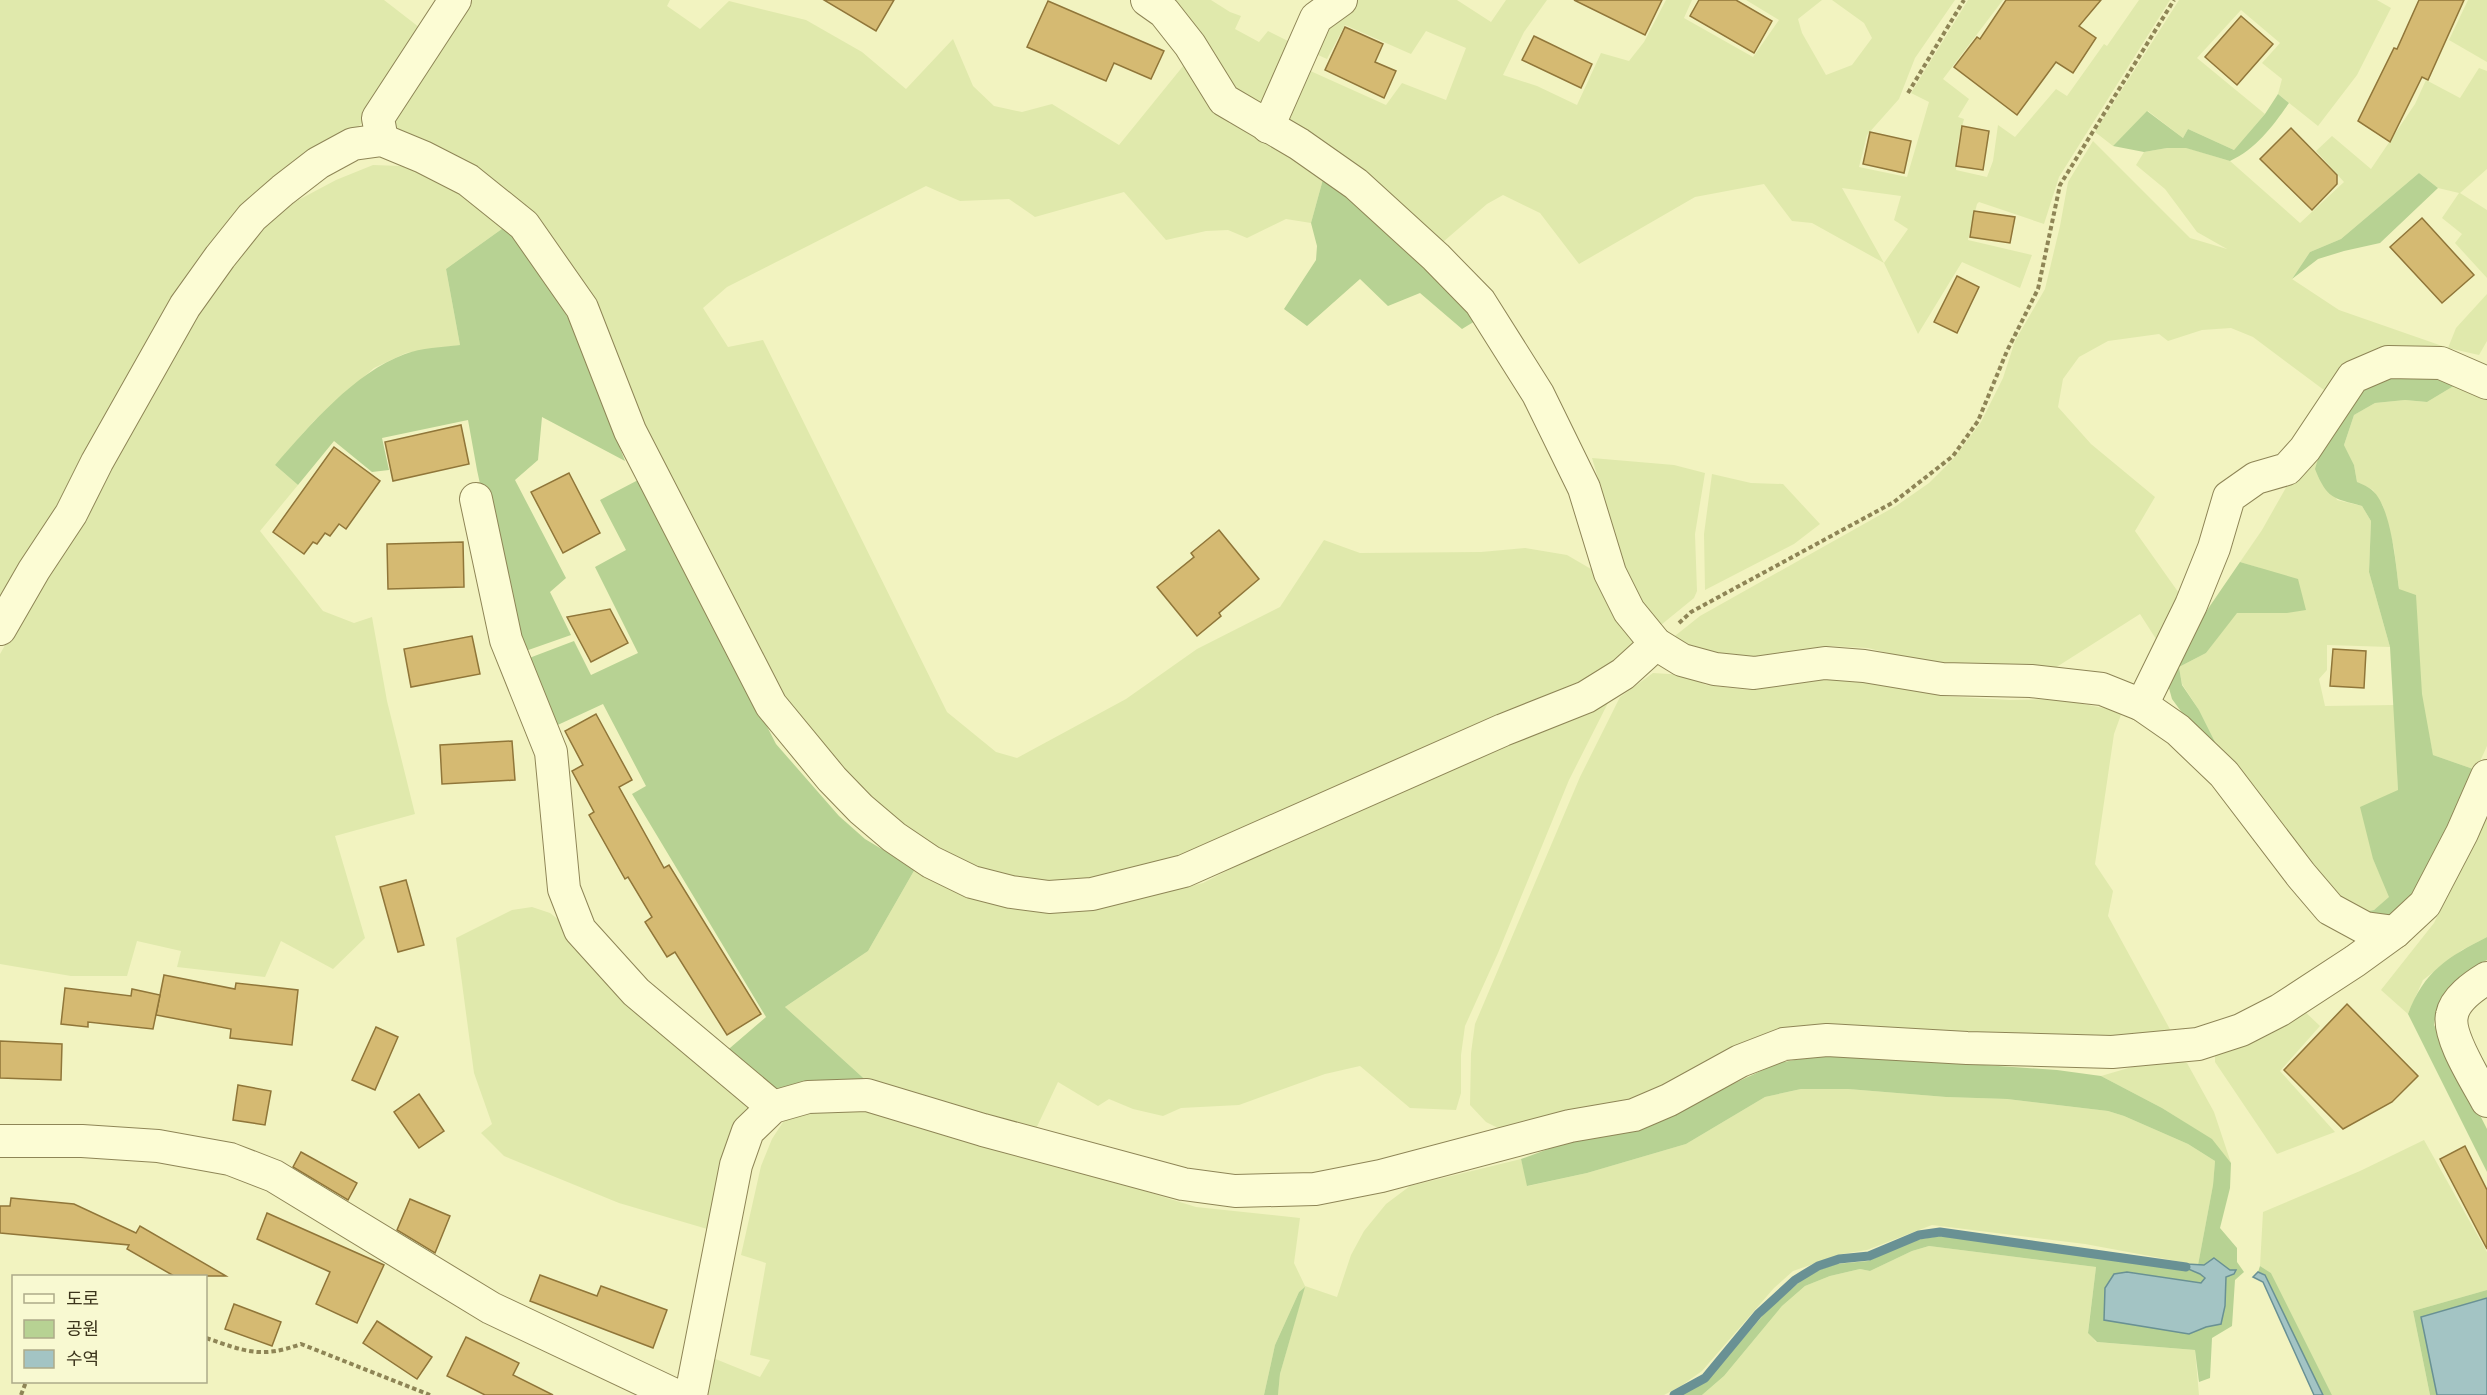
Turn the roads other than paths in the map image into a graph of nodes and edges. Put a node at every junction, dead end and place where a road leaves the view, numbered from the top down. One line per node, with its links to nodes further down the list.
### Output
1 (455, 0): 5 (street)
2 (1147, 0): 4 (street)
3 (1341, 0): 4 (street)
4 (1268, 127): 9 (street)
5 (382, 140): 8 (street); 9 (street)
6 (2487, 383): 10 (street)
7 (476, 499): 15 (street)
8 (0, 629)
9 (1656, 644): 10 (street)
10 (2142, 705): 12 (street)
11 (2487, 776): 12 (street)
12 (2395, 932): 15 (street)
13 (2487, 978): 14 (street)
14 (2487, 1101)
15 (773, 1107): 18 (street)
16 (0, 1141): 17 (street)
17 (675, 1395)
18 (691, 1395)

